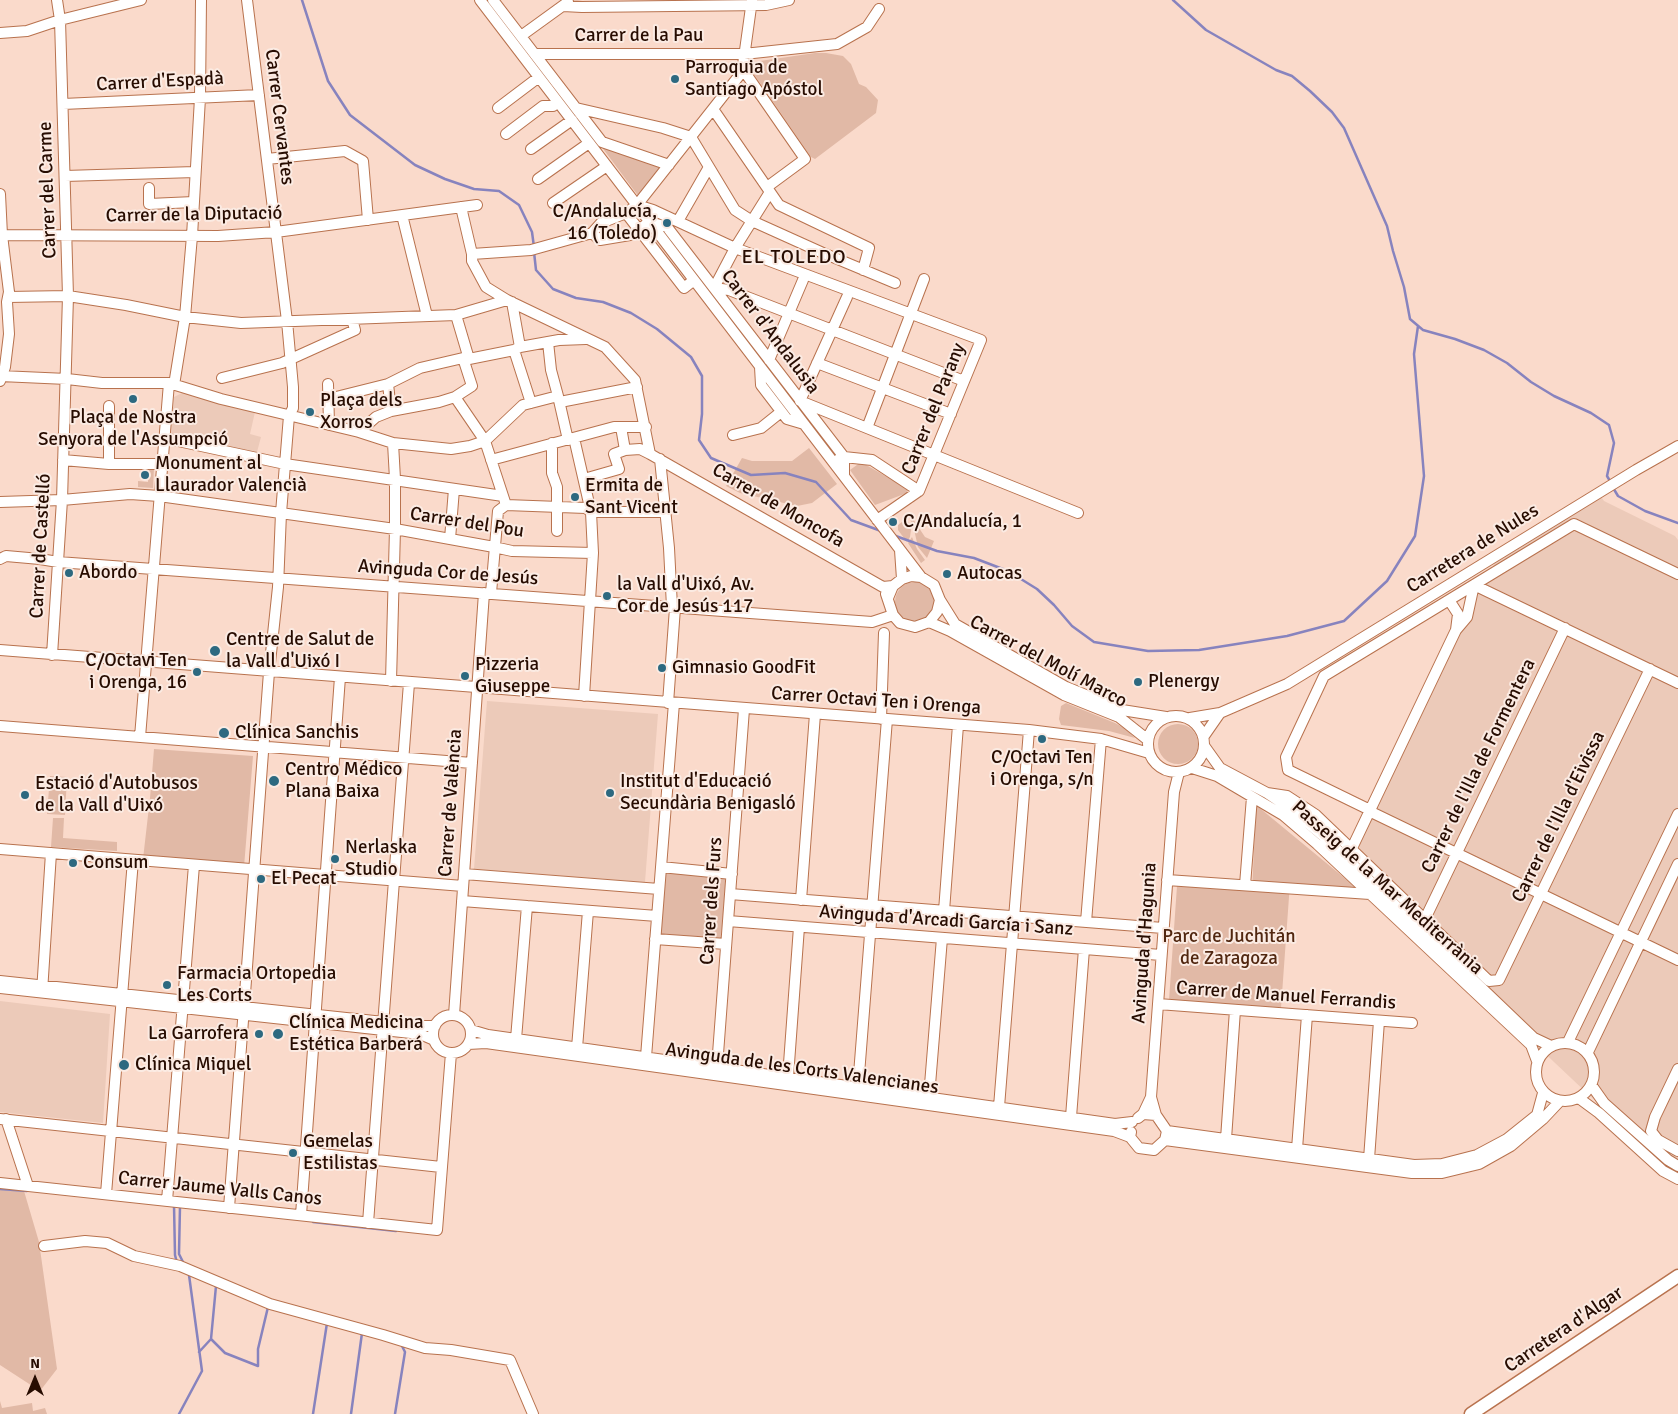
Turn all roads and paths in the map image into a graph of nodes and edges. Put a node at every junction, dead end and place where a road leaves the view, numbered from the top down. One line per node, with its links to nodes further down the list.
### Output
1 (57, 0): 11 (street, Carrer del Carme)
2 (141, 0): 11 (street)
3 (201, 0): 19 (street)
4 (247, 0): 18 (street, Carrer Cervantes)
5 (480, 0): 17 (street, Carrer d'Andalusia)
6 (493, 0): 13 (street)
7 (789, 0): 9 (street)
8 (564, 2): 9 (street); 13 (street)
9 (752, 2): 15 (street)
10 (879, 9): 15 (street, Carrer de la Pau)
11 (60, 20): 12 (street); 21 (street, Carrer del Carme)
12 (0, 33)
13 (521, 36): 14 (street)
14 (535, 54): 15 (street, Carrer de la Pau); 23 (street)
15 (744, 54): 16 (street)
16 (742, 68): 24 (street); 38 (street)
17 (539, 77): 20 (street, Carrer d'Andalusia); 22 (street)
18 (259, 95): 19 (street, Carrer d'Espadà); 30 (street, Carrer Cervantes)
19 (200, 98): 21 (street, Carrer d'Espadà); 34 (street)
20 (558, 102): 25 (street, Carrer d'Andalusia); 26 (street)
21 (63, 104): 35 (street, Carrer del Carme)
22 (498, 108)
23 (576, 108): 27 (street); 31 (street)
24 (713, 109): 27 (street); 38 (street)
25 (572, 120): 28 (street, Carrer d'Andalusia); 29 (street)
26 (506, 134)
27 (691, 137): 31 (street); 33 (street)
28 (589, 143): 32 (street, Carrer d'Andalusia); 36 (street)
29 (531, 149)
30 (267, 159): 47 (street); 52 (street, Carrer Cervantes)
31 (669, 165): 43 (street)
32 (607, 166): 41 (street); 43 (street, Carrer d'Andalusia)
33 (709, 168): 48 (street); 49 (street)
34 (195, 172): 35 (street); 40 (street)
35 (65, 176): 56 (street, Carrer del Carme)
36 (538, 178)
37 (149, 188): 40 (street)
38 (768, 190): 49 (street); 63 (street)
39 (0, 194): 55 (street)
40 (194, 202): 57 (street)
41 (553, 204)
42 (477, 205): 44 (street, Carrer de la Diputació)
43 (637, 205): 45 (street); 48 (street); 50 (street, Carrer d'Andalusia)
44 (461, 207): 46 (street, Carrer de la Diputació); 61 (street)
45 (626, 213): 51 (street, Carrer d'Andalusia); 53 (street)
46 (402, 215): 47 (street, Carrer de la Diputació); 76 (street)
47 (368, 220): 52 (street, Carrer de la Diputació)
48 (678, 221): 60 (street)
49 (752, 221): 60 (street); 63 (street)
50 (650, 222): 51 (street); 54 (street, Carrer d'Andalusia); 68 (street, Carrer d'Andalusia)
51 (639, 229): 53 (street); 58 (street, Carrer d'Andalusia)
52 (276, 232): 57 (street, Carrer de la Diputació); 79 (street, Carrer Cervantes)
53 (592, 233): 61 (street)
54 (658, 234): 58 (street); 59 (street, Carrer d'Andalusia)
55 (1, 235): 56 (street, Carrer de la Diputació); 71 (street)
56 (66, 235): 57 (street, Carrer de la Diputació); 69 (street, Carrer del Carme)
57 (192, 236): 77 (street)
58 (648, 241): 62 (street, Carrer d'Andalusia)
59 (670, 248): 62 (street); 65 (street, Carrer d'Andalusia)
60 (735, 248): 68 (street); 74 (street)
61 (472, 254): 72 (street)
62 (660, 256): 65 (street, Carrer d'Andalusia)
63 (863, 270): 67 (street)
64 (924, 279): 74 (street)
65 (694, 280): 89 (street, Carrer d'Andalusia)
66 (804, 280): 73 (street)
67 (895, 283)
68 (714, 288): 73 (street); 87 (street, Carrer d'Andalusia)
69 (68, 296): 71 (street); 77 (street); 92 (street, Carrer del Carme)
70 (847, 296): 80 (street)
71 (5, 299): 90 (street)
72 (509, 301): 75 (street); 81 (street); 83 (street)
73 (789, 313): 80 (street); 87 (street)
74 (911, 314): 84 (street); 93 (street, Carrer del Parany)
75 (456, 315): 76 (street); 85 (street)
76 (427, 316): 78 (street)
77 (185, 317): 79 (street); 94 (street)
78 (352, 319): 79 (street); 86 (street)
79 (287, 321): 86 (street, Carrer Cervantes)
80 (832, 330): 84 (street); 88 (street)
81 (587, 339): 82 (street); 97 (street)
82 (548, 342): 83 (street); 101 (street)
83 (517, 348): 85 (street); 103 (street)
84 (895, 354): 93 (street); 98 (street)
85 (466, 358): 96 (street); 99 (street)
86 (290, 359): 91 (street); 108 (street, Carrer Cervantes)
87 (769, 360): 102 (street, Carrer d'Andalusia)
88 (817, 364): 98 (street); 102 (street)
89 (760, 367): 106 (street, Carrer d'Andalusia); 109 (street, Carrer d'Andalusia)
90 (0, 378): 92 (street)
91 (222, 378)
92 (67, 379): 94 (street); 126 (street, Carrer de Castelló)
93 (964, 381): 107 (street, Carrer del Parany)
94 (171, 384): 108 (street); 116 (street)
95 (328, 384): 100 (street)
96 (388, 384): 100 (street); 105 (street)
97 (637, 387): 101 (street); 110 (street)
98 (883, 388): 107 (street); 113 (street)
99 (455, 397): 105 (street); 118 (street)
100 (328, 399): 111 (street)
101 (559, 399): 103 (street); 117 (street)
102 (800, 400): 113 (street); 125 (street, Carrer d'Andalusia)
103 (531, 403): 118 (street)
104 (109, 406): 129 (street)
105 (391, 411): 114 (street)
106 (782, 412): 109 (street, Carrer d'Andalusia); 115 (street)
107 (951, 414): 123 (street, Carrer del Parany)
108 (289, 416): 111 (street); 131 (street)
109 (804, 424): 128 (street, Carrer d'Andalusia)
110 (645, 425): 112 (street); 124 (street)
111 (333, 426): 114 (street)
112 (617, 427): 117 (street); 122 (street)
113 (867, 428): 123 (street)
114 (360, 432): 119 (street)
115 (733, 435)
116 (164, 438): 130 (street); 131 (street)
117 (571, 439): 120 (street); 134 (street)
118 (485, 441): 119 (street); 127 (street)
119 (393, 443): 133 (street)
120 (552, 443): 127 (street); 141 (street)
121 (1678, 446): 184 (street, Carretera de Nules)
122 (622, 451): 124 (street); 134 (street)
123 (934, 455): 136 (street, Carrer del Parany); 145 (street)
124 (656, 456): 143 (street); 161 (street, Carrer de Moncofa)
125 (844, 457): 128 (street); 132 (street); 136 (street, Carrer del Parany)
126 (63, 460): 129 (street); 138 (street, Carrer de Castelló)
127 (491, 460): 139 (street)
128 (833, 462): 132 (street, Carrer d'Andalusia)
129 (109, 464): 130 (street)
130 (162, 464): 137 (street)
131 (285, 464): 133 (street); 144 (street)
132 (844, 476): 146 (street, Carrer d'Andalusia)
133 (395, 479): 135 (street); 147 (street)
134 (584, 479): 142 (street)
135 (454, 488): 139 (street); 149 (street)
136 (919, 491): 146 (street, Carrer del Parany)
137 (159, 496): 138 (street, Carrer del Pou); 144 (street, Carrer del Pou); 155 (street)
138 (62, 500): 140 (street, Carrer del Pou); 154 (street, Carrer de Castelló)
139 (504, 501): 141 (street); 150 (street, Carrer de València)
140 (0, 502)
141 (557, 506): 142 (street); 148 (street)
142 (591, 512): 143 (street); 152 (street)
143 (665, 512): 167 (street)
144 (281, 513): 147 (street, Carrer del Pou); 158 (street)
145 (1078, 513)
146 (877, 520): 151 (street, Carrer d'Andalusia)
147 (395, 530): 149 (street, Carrer del Pou); 162 (street)
148 (557, 530)
149 (450, 539): 150 (street, Carrer del Pou)
150 (494, 547): 152 (street, Carrer del Pou); 163 (street, Carrer de València)
151 (900, 549): 157 (street, Carrer d'Andalusia); 159 (street)
152 (593, 553): 166 (street)
153 (0, 559): 154 (street, Avinguda Cor de Jesús)
154 (58, 562): 155 (street, Avinguda Cor de Jesús); 175 (street, Carrer de Castelló)
155 (153, 569): 158 (street, Avinguda Cor de Jesús); 177 (street)
156 (1678, 574): 160 (street, Carretera de Nules)
157 (921, 577): 159 (street); 164 (street)
158 (278, 578): 162 (street, Avinguda Cor de Jesús); 179 (street)
159 (902, 578): 161 (street)
160 (1474, 585): 165 (street, Carretera de Nules); 171 (street); 172 (street)
161 (888, 586): 168 (street)
162 (393, 587): 163 (street, Avinguda Cor de Jesús); 181 (street)
163 (487, 593): 166 (street, Avinguda Cor de Jesús); 185 (street, Carrer de València)
164 (940, 600): 170 (street); 191 (street, Carrer del Molí Marco)
165 (1449, 600): 172 (street); 176 (street, Carretera de Nules)
166 (590, 602): 167 (street, Avinguda Cor de Jesús); 186 (street)
167 (673, 608): 169 (street, Avinguda Cor de Jesús); 187 (street)
168 (896, 619): 169 (street, Avinguda Cor de Jesús); 170 (street); 173 (street)
169 (872, 622): 173 (street)
170 (929, 622): 199 (street, Carrer del Molí Marco)
171 (1565, 628): 178 (street); 217 (street, Carrer de l'Illa de Formentera)
172 (1456, 630): 212 (street)
173 (884, 633): 193 (street)
174 (0, 650): 175 (street, Carrer Octavi Ten i Orenga)
175 (52, 655): 177 (street, Carrer Octavi Ten i Orenga)
176 (1349, 661): 184 (street, Carretera de Nules); 212 (street, Carretera de Nules)
177 (145, 662): 179 (street, Carrer Octavi Ten i Orenga); 197 (street)
178 (1650, 669): 183 (street); 233 (street, Carrer de l'Illa d'Eivissa)
179 (269, 672): 180 (street, Carrer Octavi Ten i Orenga); 201 (street)
180 (340, 677): 181 (street, Carrer Octavi Ten i Orenga); 202 (street)
181 (390, 681): 182 (street, Carrer Octavi Ten i Orenga)
182 (408, 682): 185 (street, Carrer Octavi Ten i Orenga); 204 (street)
183 (1678, 683)
184 (1287, 684): 189 (street, Carretera de Nules)
185 (477, 688): 186 (street, Carrer Octavi Ten i Orenga); 205 (street, Carrer de València)
186 (584, 696): 187 (street, Carrer Octavi Ten i Orenga)
187 (671, 703): 188 (street, Carrer Octavi Ten i Orenga); 221 (street)
188 (744, 708): 190 (street, Carrer Octavi Ten i Orenga); 224 (street, Carrer dels Furs)
189 (1220, 713): 192 (street, Carretera de Nules); 200 (street)
190 (815, 714): 193 (street, Carrer Octavi Ten i Orenga); 234 (street)
191 (1166, 717): 192 (street); 199 (street)
192 (1190, 718): 200 (street)
193 (884, 719): 194 (street, Carrer Octavi Ten i Orenga); 236 (street)
194 (958, 725): 196 (street, Carrer Octavi Ten i Orenga); 239 (street)
195 (0, 726): 197 (street)
196 (1029, 730): 198 (street, Carrer Octavi Ten i Orenga); 241 (street)
197 (140, 737): 201 (street)
198 (1101, 739): 203 (street, Carrer Octavi Ten i Orenga); 244 (street)
199 (1148, 740): 203 (street)
200 (1205, 742): 206 (street); 210 (street, Passeig de la Mar Mediterrània)
201 (264, 746): 202 (street); 222 (street)
202 (334, 752): 204 (street); 225 (street)
203 (1149, 753): 207 (street)
204 (403, 757): 205 (street); 227 (street)
205 (472, 763): 223 (street, Carrer de València)
206 (1192, 768): 208 (street); 211 (street, Passeig de la Mar Mediterrània)
207 (1168, 771): 208 (street); 209 (street, Avinguda d'Hagunia)
208 (1179, 772): 209 (street, Avinguda d'Hagunia)
209 (1174, 792): 226 (street, Avinguda d'Hagunia)
210 (1267, 793): 214 (street, Passeig de la Mar Mediterrània); 278 (street, Passeig de la Mar Mediterrània)
211 (1252, 797): 228 (street); 232 (street, Passeig de la Mar Mediterrània)
212 (1370, 810): 214 (street); 217 (street)
213 (1678, 814): 248 (street)
214 (1352, 848): 242 (street, Passeig de la Mar Mediterrània)
215 (0, 849): 216 (street)
216 (52, 853): 218 (street); 260 (street)
217 (1457, 853): 233 (street); 242 (street, Carrer de l'Illa de Formentera)
218 (133, 860): 220 (street); 261 (street)
219 (1678, 864): 251 (street)
220 (194, 865): 222 (street); 262 (street)
221 (661, 868): 224 (street); 230 (street)
222 (254, 870): 225 (street); 265 (street)
223 (464, 874): 229 (street, Carrer de València); 230 (street)
224 (732, 874): 231 (street, Carrer dels Furs)
225 (326, 876): 227 (street); 268 (street)
226 (1167, 880): 228 (street); 246 (street, Avinguda d'Hagunia)
227 (394, 881): 229 (street); 271 (street)
228 (1245, 885): 232 (street)
229 (463, 886): 235 (street, Carrer de València)
230 (659, 889): 240 (street)
231 (730, 894): 234 (street, Avinguda d'Arcadi García i Sanz); 243 (street, Carrer dels Furs)
232 (1370, 894): 283 (street, Passeig de la Mar Mediterrània)
233 (1541, 894): 248 (street); 258 (street, Carrer de l'Illa d'Eivissa)
234 (801, 900): 236 (street, Avinguda d'Arcadi García i Sanz)
235 (462, 901): 237 (street); 266 (street, Carrer de València)
236 (872, 905): 239 (street, Avinguda d'Arcadi García i Sanz); 247 (street)
237 (527, 906): 238 (street); 274 (street)
238 (588, 911): 240 (street); 279 (street)
239 (944, 911): 241 (street, Avinguda d'Arcadi García i Sanz)
240 (657, 916): 250 (street)
241 (1014, 916): 244 (street, Avinguda d'Arcadi García i Sanz); 253 (street)
242 (1425, 919): 258 (street, Passeig de la Mar Mediterrània)
243 (728, 921): 245 (street, Avinguda d'Arcadi García i Sanz); 252 (street, Carrer dels Furs)
244 (1086, 922): 246 (street, Avinguda d'Arcadi García i Sanz)
245 (799, 927): 247 (street, Avinguda d'Arcadi García i Sanz); 286 (street)
246 (1163, 928): 255 (street, Avinguda d'Hagunia)
247 (870, 932): 249 (street, Avinguda d'Arcadi García i Sanz); 288 (street)
248 (1621, 932): 251 (street); 276 (street)
249 (942, 938): 253 (street, Avinguda d'Arcadi García i Sanz); 290 (street)
250 (655, 939): 252 (street); 282 (street)
251 (1641, 942): 256 (street); 280 (street)
252 (726, 944): 284 (street, Carrer dels Furs)
253 (1012, 944): 254 (street, Avinguda d'Arcadi García i Sanz); 294 (street)
254 (1084, 949): 255 (street, Avinguda d'Arcadi García i Sanz); 297 (street)
255 (1161, 955): 263 (street, Avinguda d'Hagunia)
256 (1678, 960)
257 (0, 980): 260 (street)
258 (1499, 980)
259 (0, 988): 260 (street)
260 (42, 989): 261 (street)
261 (122, 998): 262 (street); 300 (street)
262 (183, 1004): 265 (street); 303 (street)
263 (1158, 1004): 264 (street, Carrer de Manuel Ferrandis); 291 (street, Avinguda d'Hagunia)
264 (1235, 1010): 267 (street, Carrer de Manuel Ferrandis); 304 (street)
265 (244, 1011): 268 (street); 305 (street)
266 (454, 1015): 272 (street); 273 (street)
267 (1307, 1015): 269 (street, Carrer de Manuel Ferrandis); 306 (street)
268 (315, 1019): 271 (street); 308 (street)
269 (1380, 1021): 270 (street, Carrer de Manuel Ferrandis); 309 (street)
270 (1412, 1023)
271 (383, 1026): 272 (street); 275 (street); 310 (street)
272 (435, 1026): 275 (street)
273 (471, 1030): 274 (street, Avinguda de les Corts Valencianes); 277 (street)
274 (516, 1039): 279 (street, Avinguda de les Corts Valencianes)
275 (434, 1040): 281 (street)
276 (1568, 1042): 278 (street); 280 (street)
277 (468, 1044): 281 (street); 302 (street, Avinguda de les Corts Valencianes)
278 (1551, 1046): 283 (street)
279 (577, 1048): 282 (street, Avinguda de les Corts Valencianes)
280 (1588, 1052): 287 (street)
281 (451, 1053): 312 (street)
282 (646, 1057): 284 (street, Avinguda de les Corts Valencianes)
283 (1537, 1061): 289 (street)
284 (717, 1067): 286 (street, Avinguda de les Corts Valencianes)
285 (1678, 1069): 307 (street)
286 (788, 1078): 288 (street, Avinguda de les Corts Valencianes)
287 (1592, 1086): 292 (street); 311 (street)
288 (858, 1087): 290 (street, Avinguda de les Corts Valencianes)
289 (1543, 1092): 293 (street); 309 (street)
290 (929, 1097): 294 (street, Avinguda de les Corts Valencianes)
291 (1150, 1097): 295 (street, Avinguda d'Hagunia); 296 (street, Avinguda d'Hagunia)
292 (1580, 1099): 293 (street); 313 (street)
293 (1559, 1102): 301 (street)
294 (999, 1107): 297 (street, Avinguda de les Corts Valencianes)
295 (1143, 1114): 296 (street); 299 (street)
296 (1156, 1115): 301 (street)
297 (1070, 1117): 299 (street, Avinguda de les Corts Valencianes)
298 (3, 1119): 300 (street); 315 (street)
299 (1132, 1122): 302 (street)
300 (111, 1131): 303 (street); 316 (street)
301 (1166, 1135): 302 (street); 304 (street)
302 (1130, 1137)
303 (172, 1138): 305 (street); 317 (street)
304 (1226, 1139): 306 (street)
305 (234, 1144): 308 (street); 318 (street)
306 (1297, 1149): 309 (street)
307 (1678, 1150)
308 (306, 1152): 310 (street); 319 (street)
309 (1369, 1159)
310 (373, 1160): 312 (street); 320 (street)
311 (1678, 1166)
312 (441, 1167): 320 (street, Carrer Jaume Valls Canos)
313 (1678, 1179)
314 (0, 1183): 315 (street, Carrer Jaume Valls Canos)
315 (28, 1186): 316 (street, Carrer Jaume Valls Canos)
316 (106, 1194): 317 (street, Carrer Jaume Valls Canos)
317 (167, 1201): 318 (street, Carrer Jaume Valls Canos)
318 (229, 1208): 319 (street, Carrer Jaume Valls Canos)
319 (301, 1216): 320 (street, Carrer Jaume Valls Canos)
320 (368, 1223)
321 (44, 1246): 323 (street)
322 (1678, 1276): 324 (main road, Carretera d'Algar)
323 (533, 1414)
324 (1471, 1414)

